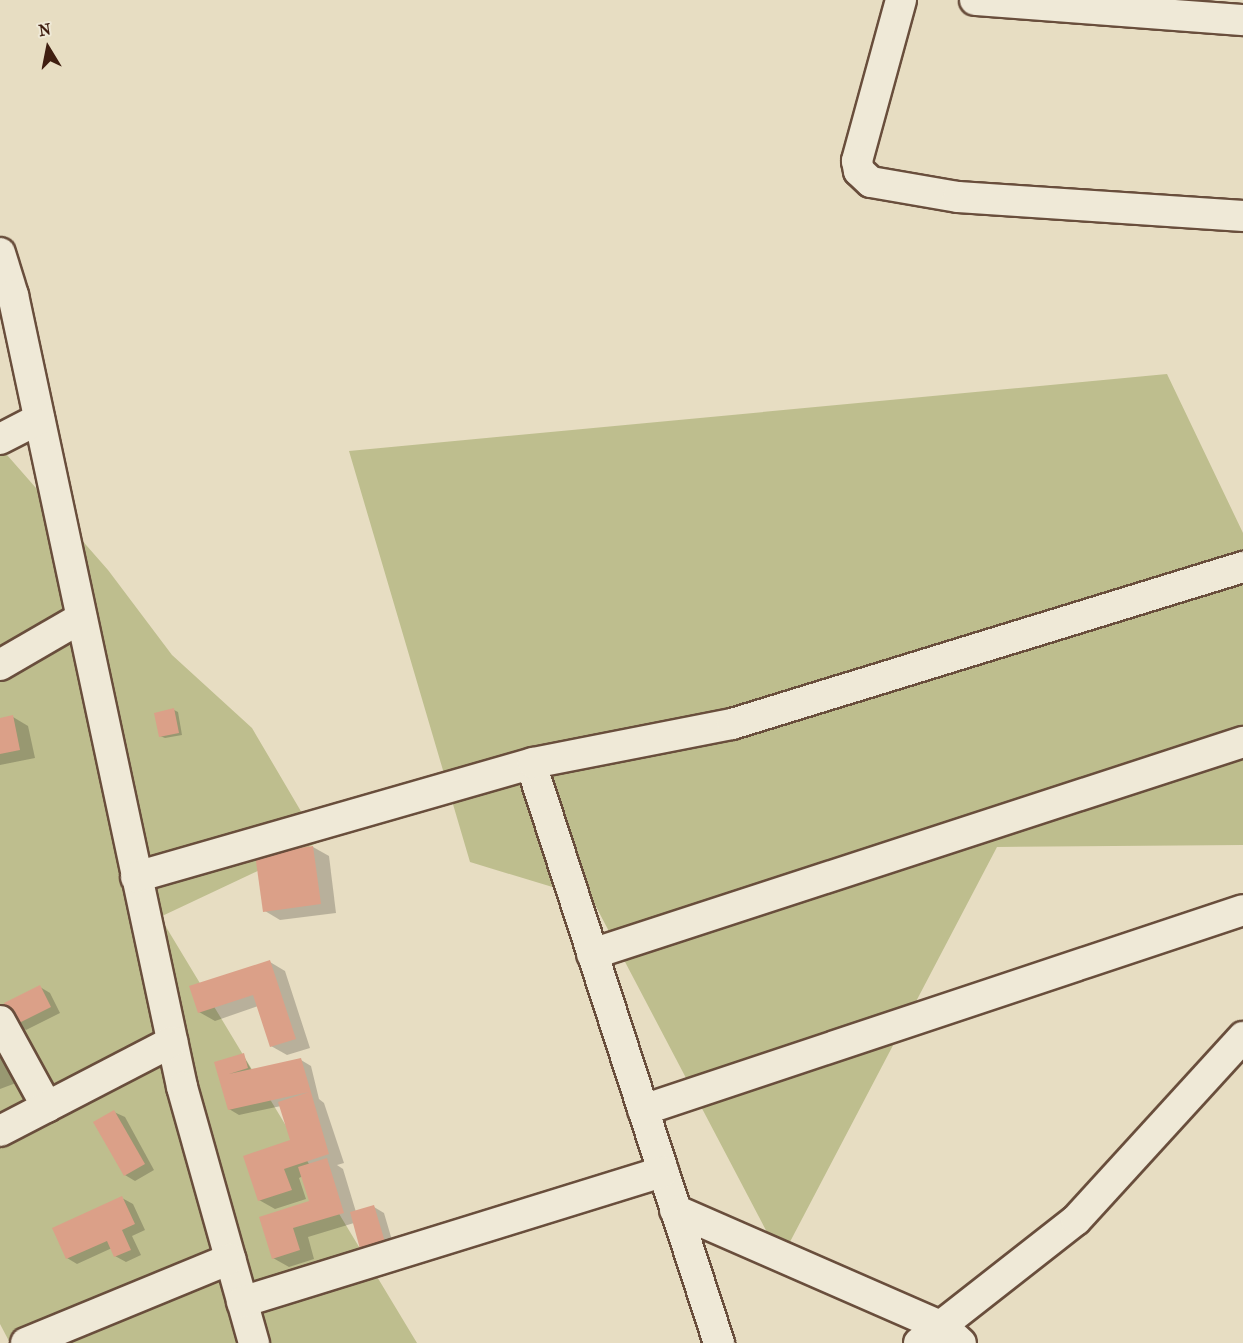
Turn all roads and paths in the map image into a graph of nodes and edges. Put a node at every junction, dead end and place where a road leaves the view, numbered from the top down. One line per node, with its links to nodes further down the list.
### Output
1 (901, 0): 4 (street)
2 (975, 0): 3 (street)
3 (1243, 20)
4 (1243, 216)
5 (0, 254): 6 (street)
6 (39, 419): 7 (street); 9 (street)
7 (0, 439)
8 (1243, 567): 12 (street)
9 (81, 618): 10 (street); 13 (street)
10 (0, 665)
11 (1243, 742): 15 (street)
12 (531, 764): 13 (street); 15 (street)
13 (136, 878): 18 (street)
14 (1243, 910): 20 (street)
15 (592, 954): 20 (street)
16 (0, 1021): 19 (street)
17 (1243, 1036): 26 (street)
18 (172, 1042): 19 (street); 24 (street)
19 (47, 1107): 21 (street)
20 (643, 1110): 22 (street)
21 (0, 1131)
22 (663, 1172): 23 (street); 25 (street)
23 (675, 1210): 26 (street); 29 (street)
24 (230, 1259): 25 (street); 27 (street)
25 (242, 1302): 28 (street)
26 (941, 1338)
27 (26, 1343)
28 (254, 1343)
29 (718, 1343)

